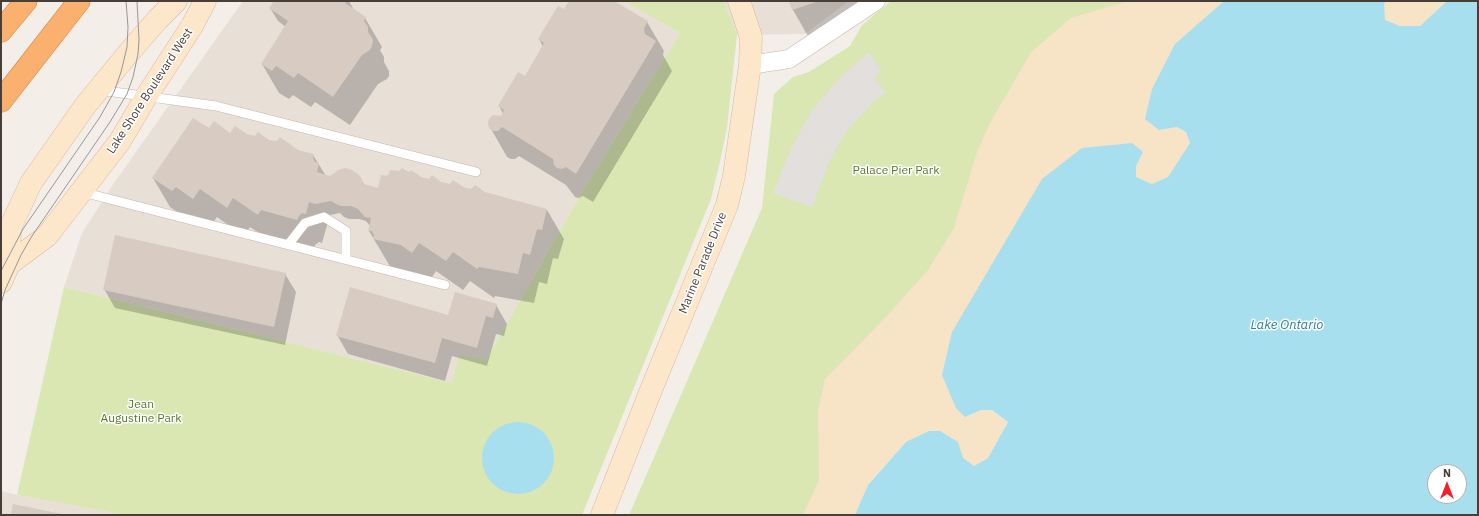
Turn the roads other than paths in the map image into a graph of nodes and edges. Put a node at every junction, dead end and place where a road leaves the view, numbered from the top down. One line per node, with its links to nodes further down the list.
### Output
1 (26, 1): 7 (highway)
2 (79, 1): 11 (highway)
3 (176, 1): 9 (main road, Lake Shore Boulevard West)
4 (205, 1): 10 (main road, Lake Shore Boulevard West)
5 (739, 1): 8 (main road, Marine Parade Drive)
6 (876, 1): 8 (street)
7 (1, 31)
8 (750, 65): 18 (main road, Marine Parade Drive)
9 (98, 90): 10 (lane); 16 (main road, Lake Shore Boulevard West)
10 (146, 96): 12 (lane); 13 (main road, Lake Shore Boulevard West)
11 (1, 101)
12 (476, 172)
13 (80, 192): 14 (lane); 16 (main road, Lake Shore Boulevard West)
14 (288, 245): 15 (lane); 15 (lane)
15 (346, 259): 17 (lane)
16 (5, 273)
17 (445, 285)
18 (602, 515)

